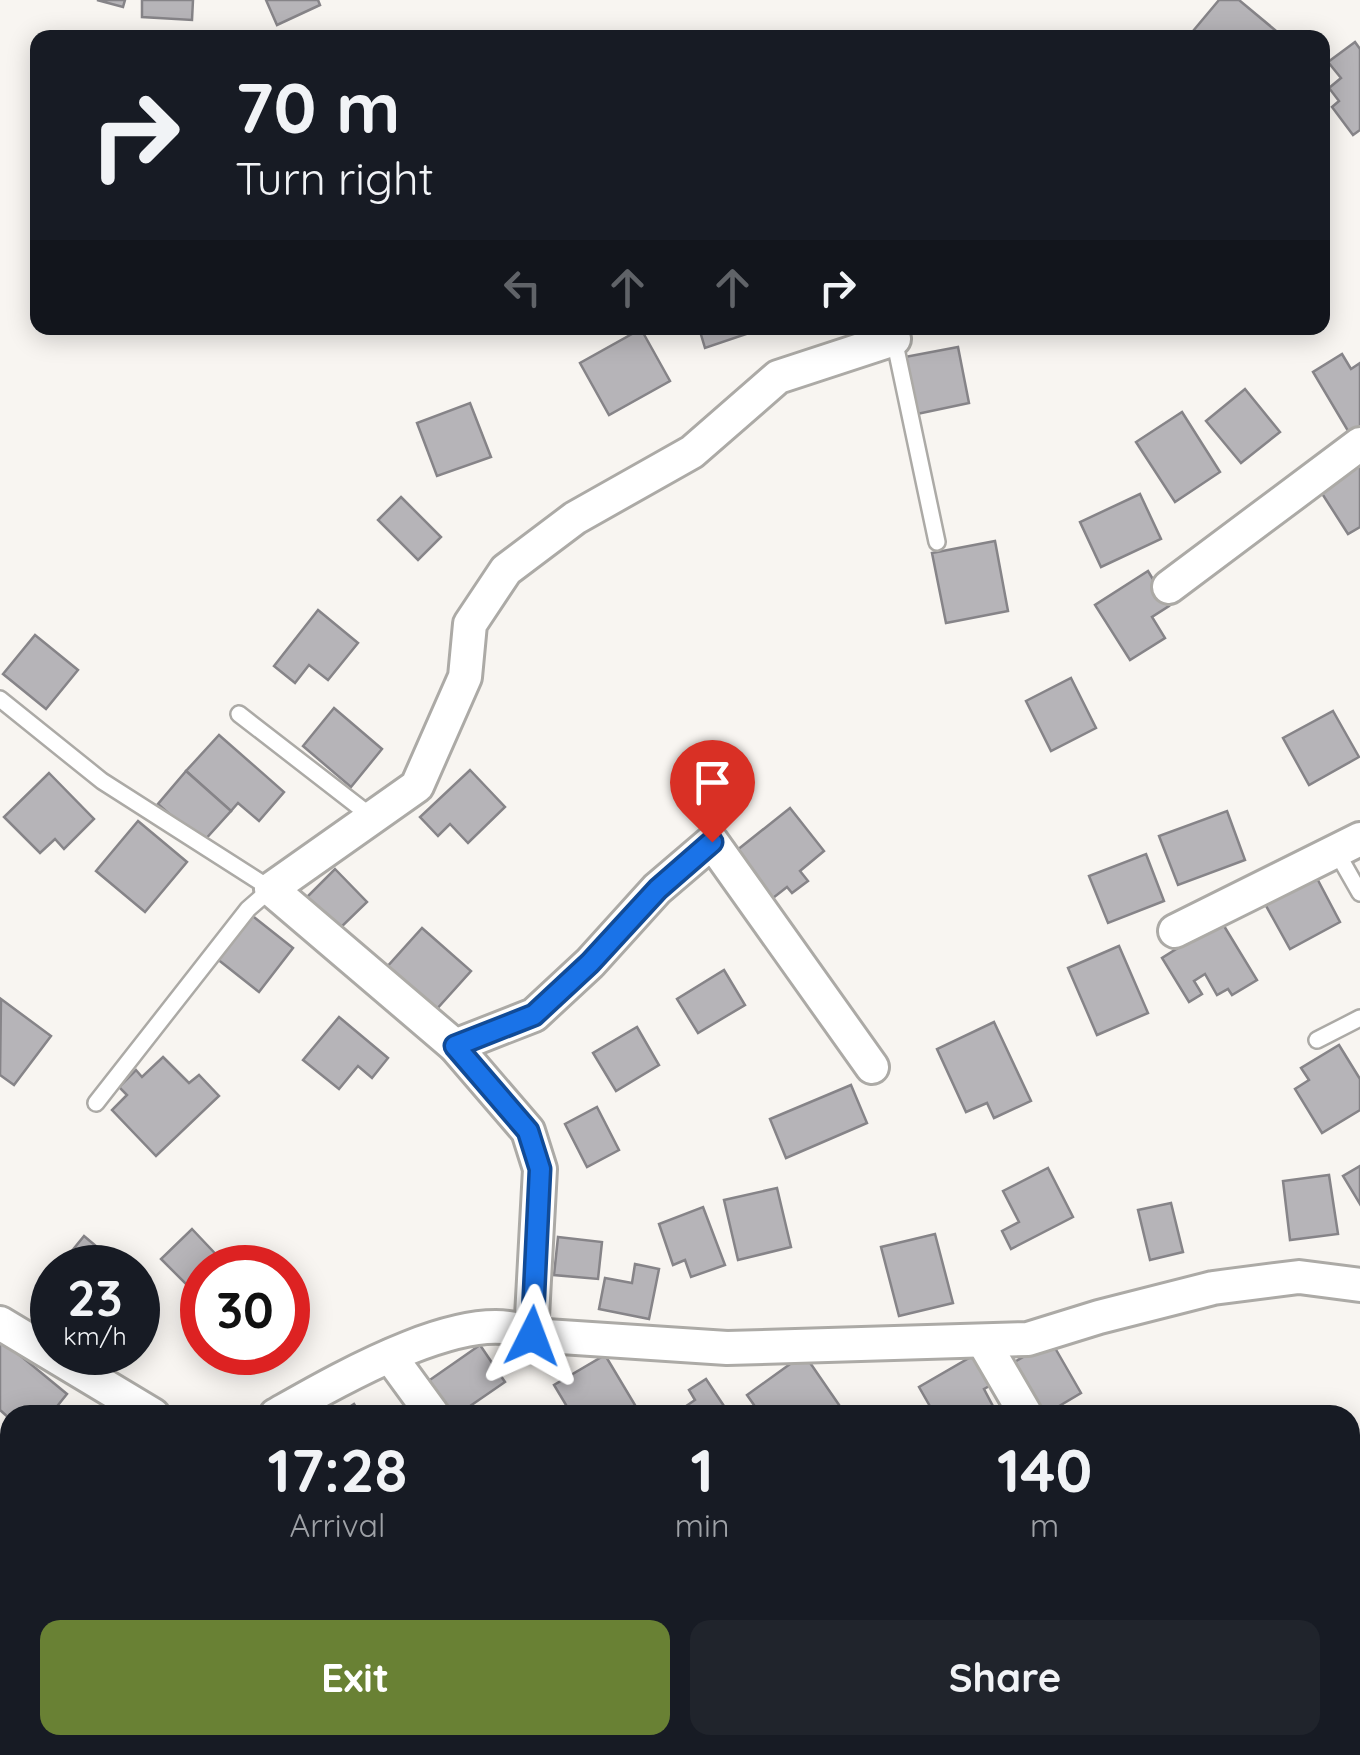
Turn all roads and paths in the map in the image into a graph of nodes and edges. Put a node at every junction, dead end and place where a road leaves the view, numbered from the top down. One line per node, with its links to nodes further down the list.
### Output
1 (888, 335): 8 (street)
2 (893, 335): 4 (lane)
3 (1360, 444): 5 (street)
4 (937, 542)
5 (1170, 587)
6 (0, 699): 10 (lane)
7 (238, 714): 8 (lane)
8 (372, 817): 10 (street)
9 (1348, 845): 11 (lane); 12 (street)
10 (271, 889): 15 (street); 17 (lane)
11 (1360, 893)
12 (1175, 930)
13 (1360, 1018): 14 (lane)
14 (1317, 1040)
15 (455, 1046): 16 (street); 20 (street)
16 (872, 1067)
17 (96, 1103)
18 (1360, 1285): 21 (street)
19 (0, 1323): 23 (street)
20 (532, 1336): 21 (street); 22 (street)
21 (983, 1341): 26 (street)
22 (390, 1356): 24 (street); 25 (street)
23 (135, 1405)
24 (294, 1405)
25 (425, 1405)
26 (1020, 1405)

